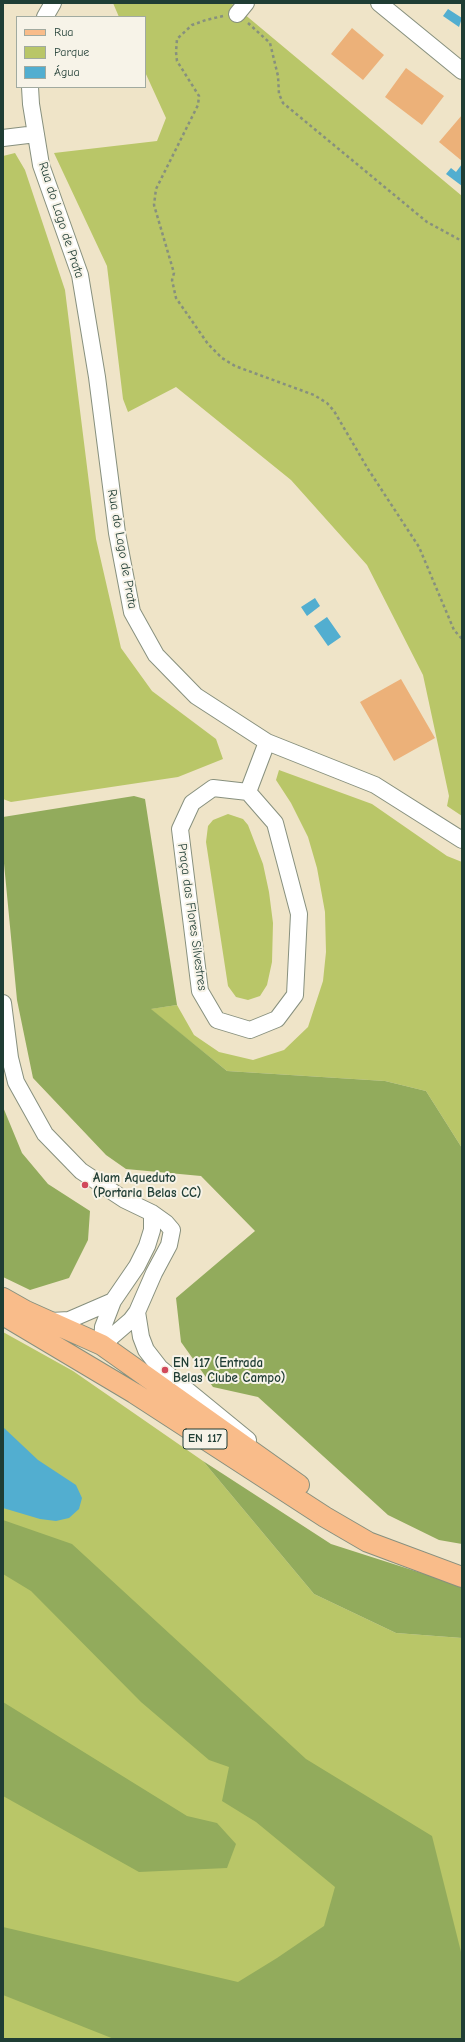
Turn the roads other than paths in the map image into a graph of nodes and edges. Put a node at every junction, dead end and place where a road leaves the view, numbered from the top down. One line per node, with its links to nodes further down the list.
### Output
1 (53, 3): 3 (street)
2 (379, 3): 4 (street)
3 (46, 16)
4 (462, 71)
5 (30, 88): 6 (street, Rua do Lago de Prata)
6 (36, 134): 7 (street); 8 (street, Rua do Lago de Prata)
7 (3, 138)
8 (267, 742): 9 (street); 10 (street, Rua do Lago de Prata)
9 (248, 792): 9 (street, Praça das Flores Silvestres)
10 (462, 840)
11 (3, 1003): 12 (street)
12 (152, 1213): 14 (street); 16 (street)
13 (3, 1298): 18 (main road, EN 117)
14 (114, 1301): 18 (street); 19 (street)
15 (3, 1311): 19 (main road)
16 (137, 1312): 19 (street); 21 (street)
17 (3, 1315): 20 (main road, EN 117)
18 (51, 1321): 19 (main road, EN 117)
19 (102, 1345): 20 (main road); 21 (main road, EN 117)
20 (118, 1384): 22 (main road, EN 117)
21 (266, 1461): 22 (main road, EN 117)
22 (408, 1558): 23 (main road, EN 117)
23 (462, 1577)

